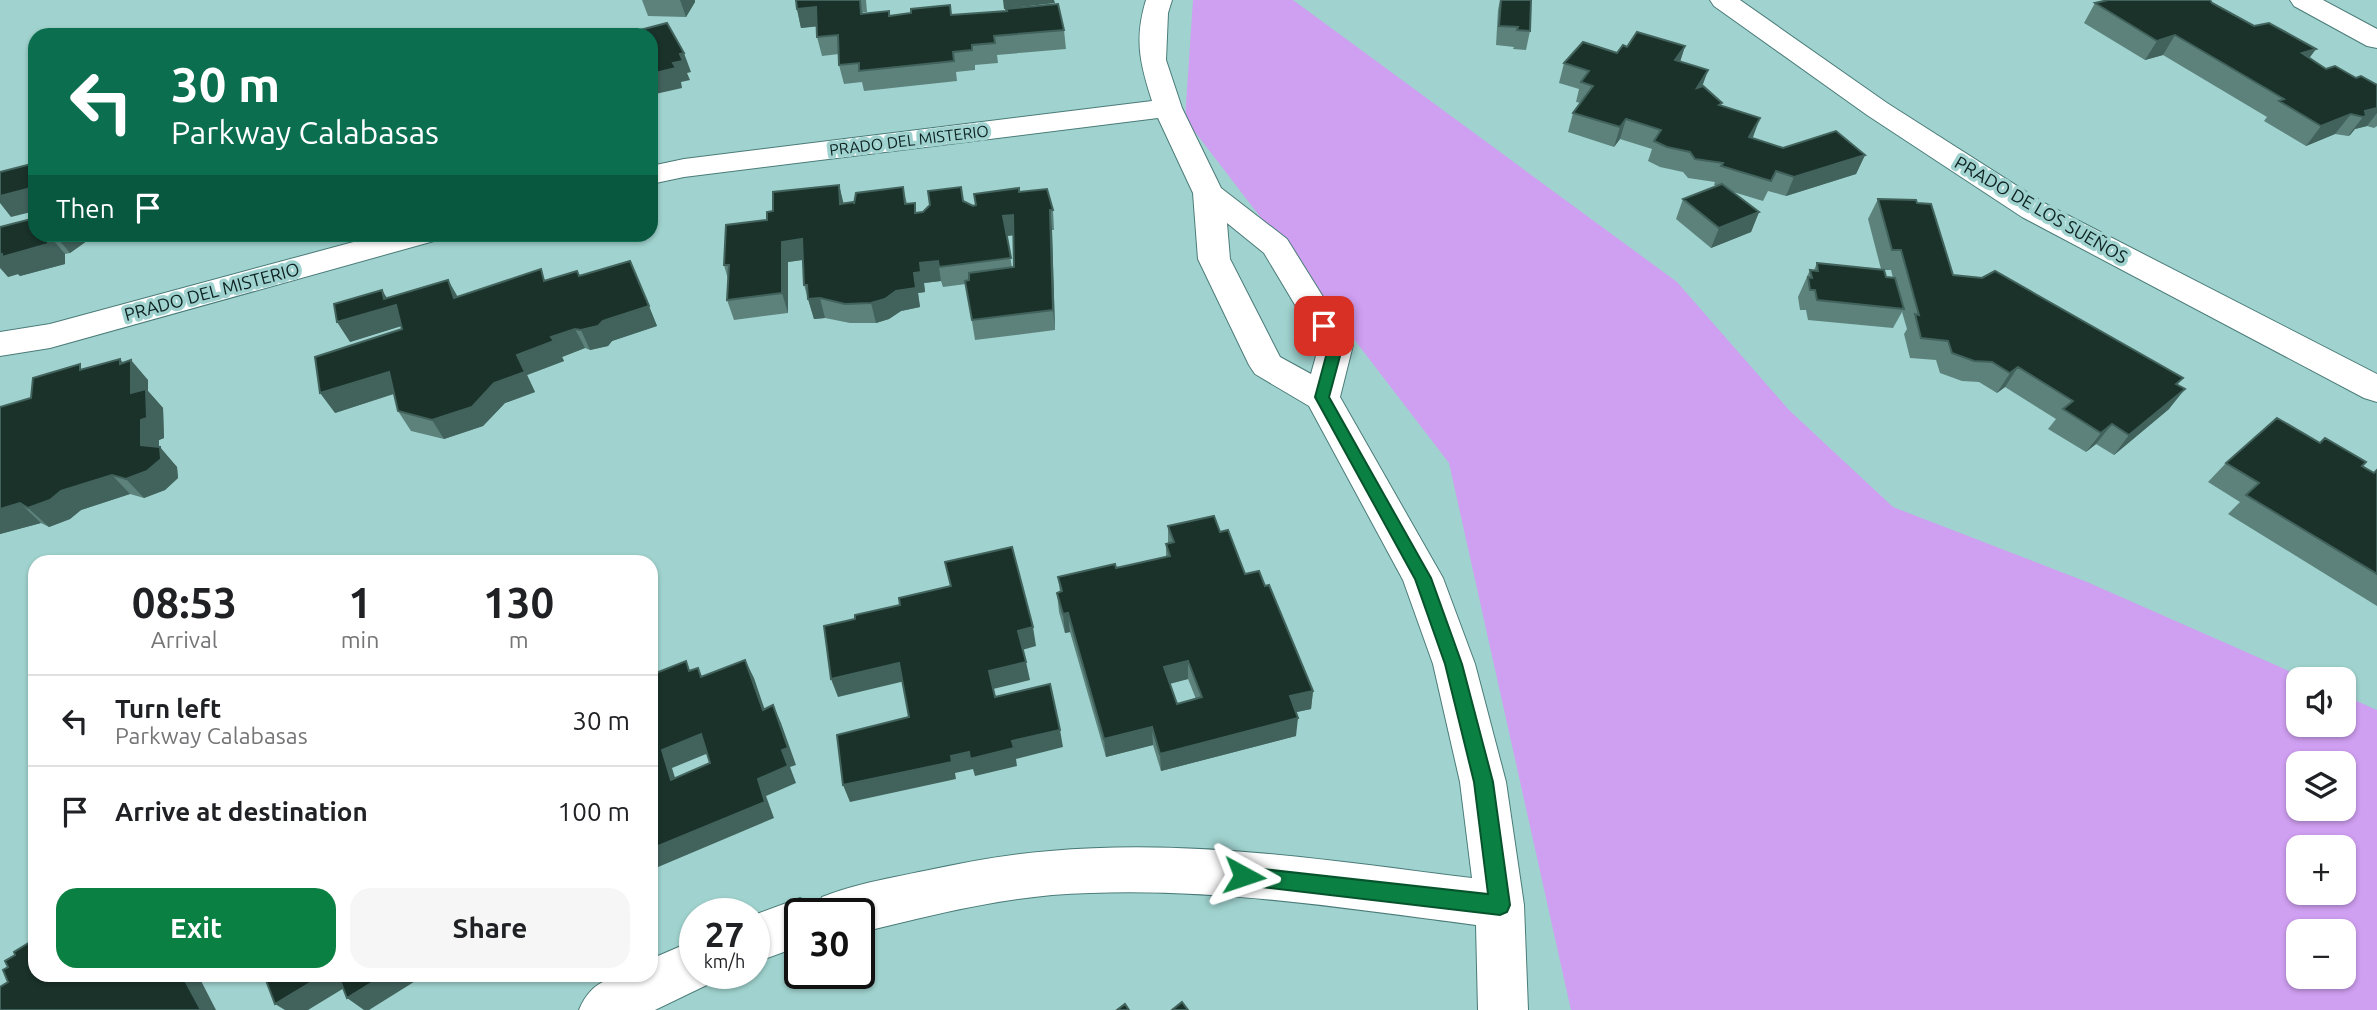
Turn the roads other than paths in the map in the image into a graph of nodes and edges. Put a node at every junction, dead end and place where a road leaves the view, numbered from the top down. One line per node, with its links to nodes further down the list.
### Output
1 (1159, 0): 5 (street)
2 (1723, 0): 10 (street, PRADO DE LOS SUEÑOS)
3 (2304, 0): 4 (street)
4 (2377, 40)
5 (1168, 108): 6 (street, PRADO DEL MISTERIO); 7 (street)
6 (658, 174)
7 (1208, 192): 11 (street); 11 (street)
8 (394, 242): 9 (street, PRADO DEL MISTERIO)
9 (0, 344)
10 (2377, 389)
11 (1322, 397): 12 (street)
12 (1500, 905): 13 (street); 18 (street)
13 (875, 906)
14 (679, 972): 15 (street)
15 (658, 981)
16 (656, 982): 17 (street)
17 (604, 1010)
18 (1503, 1010)

